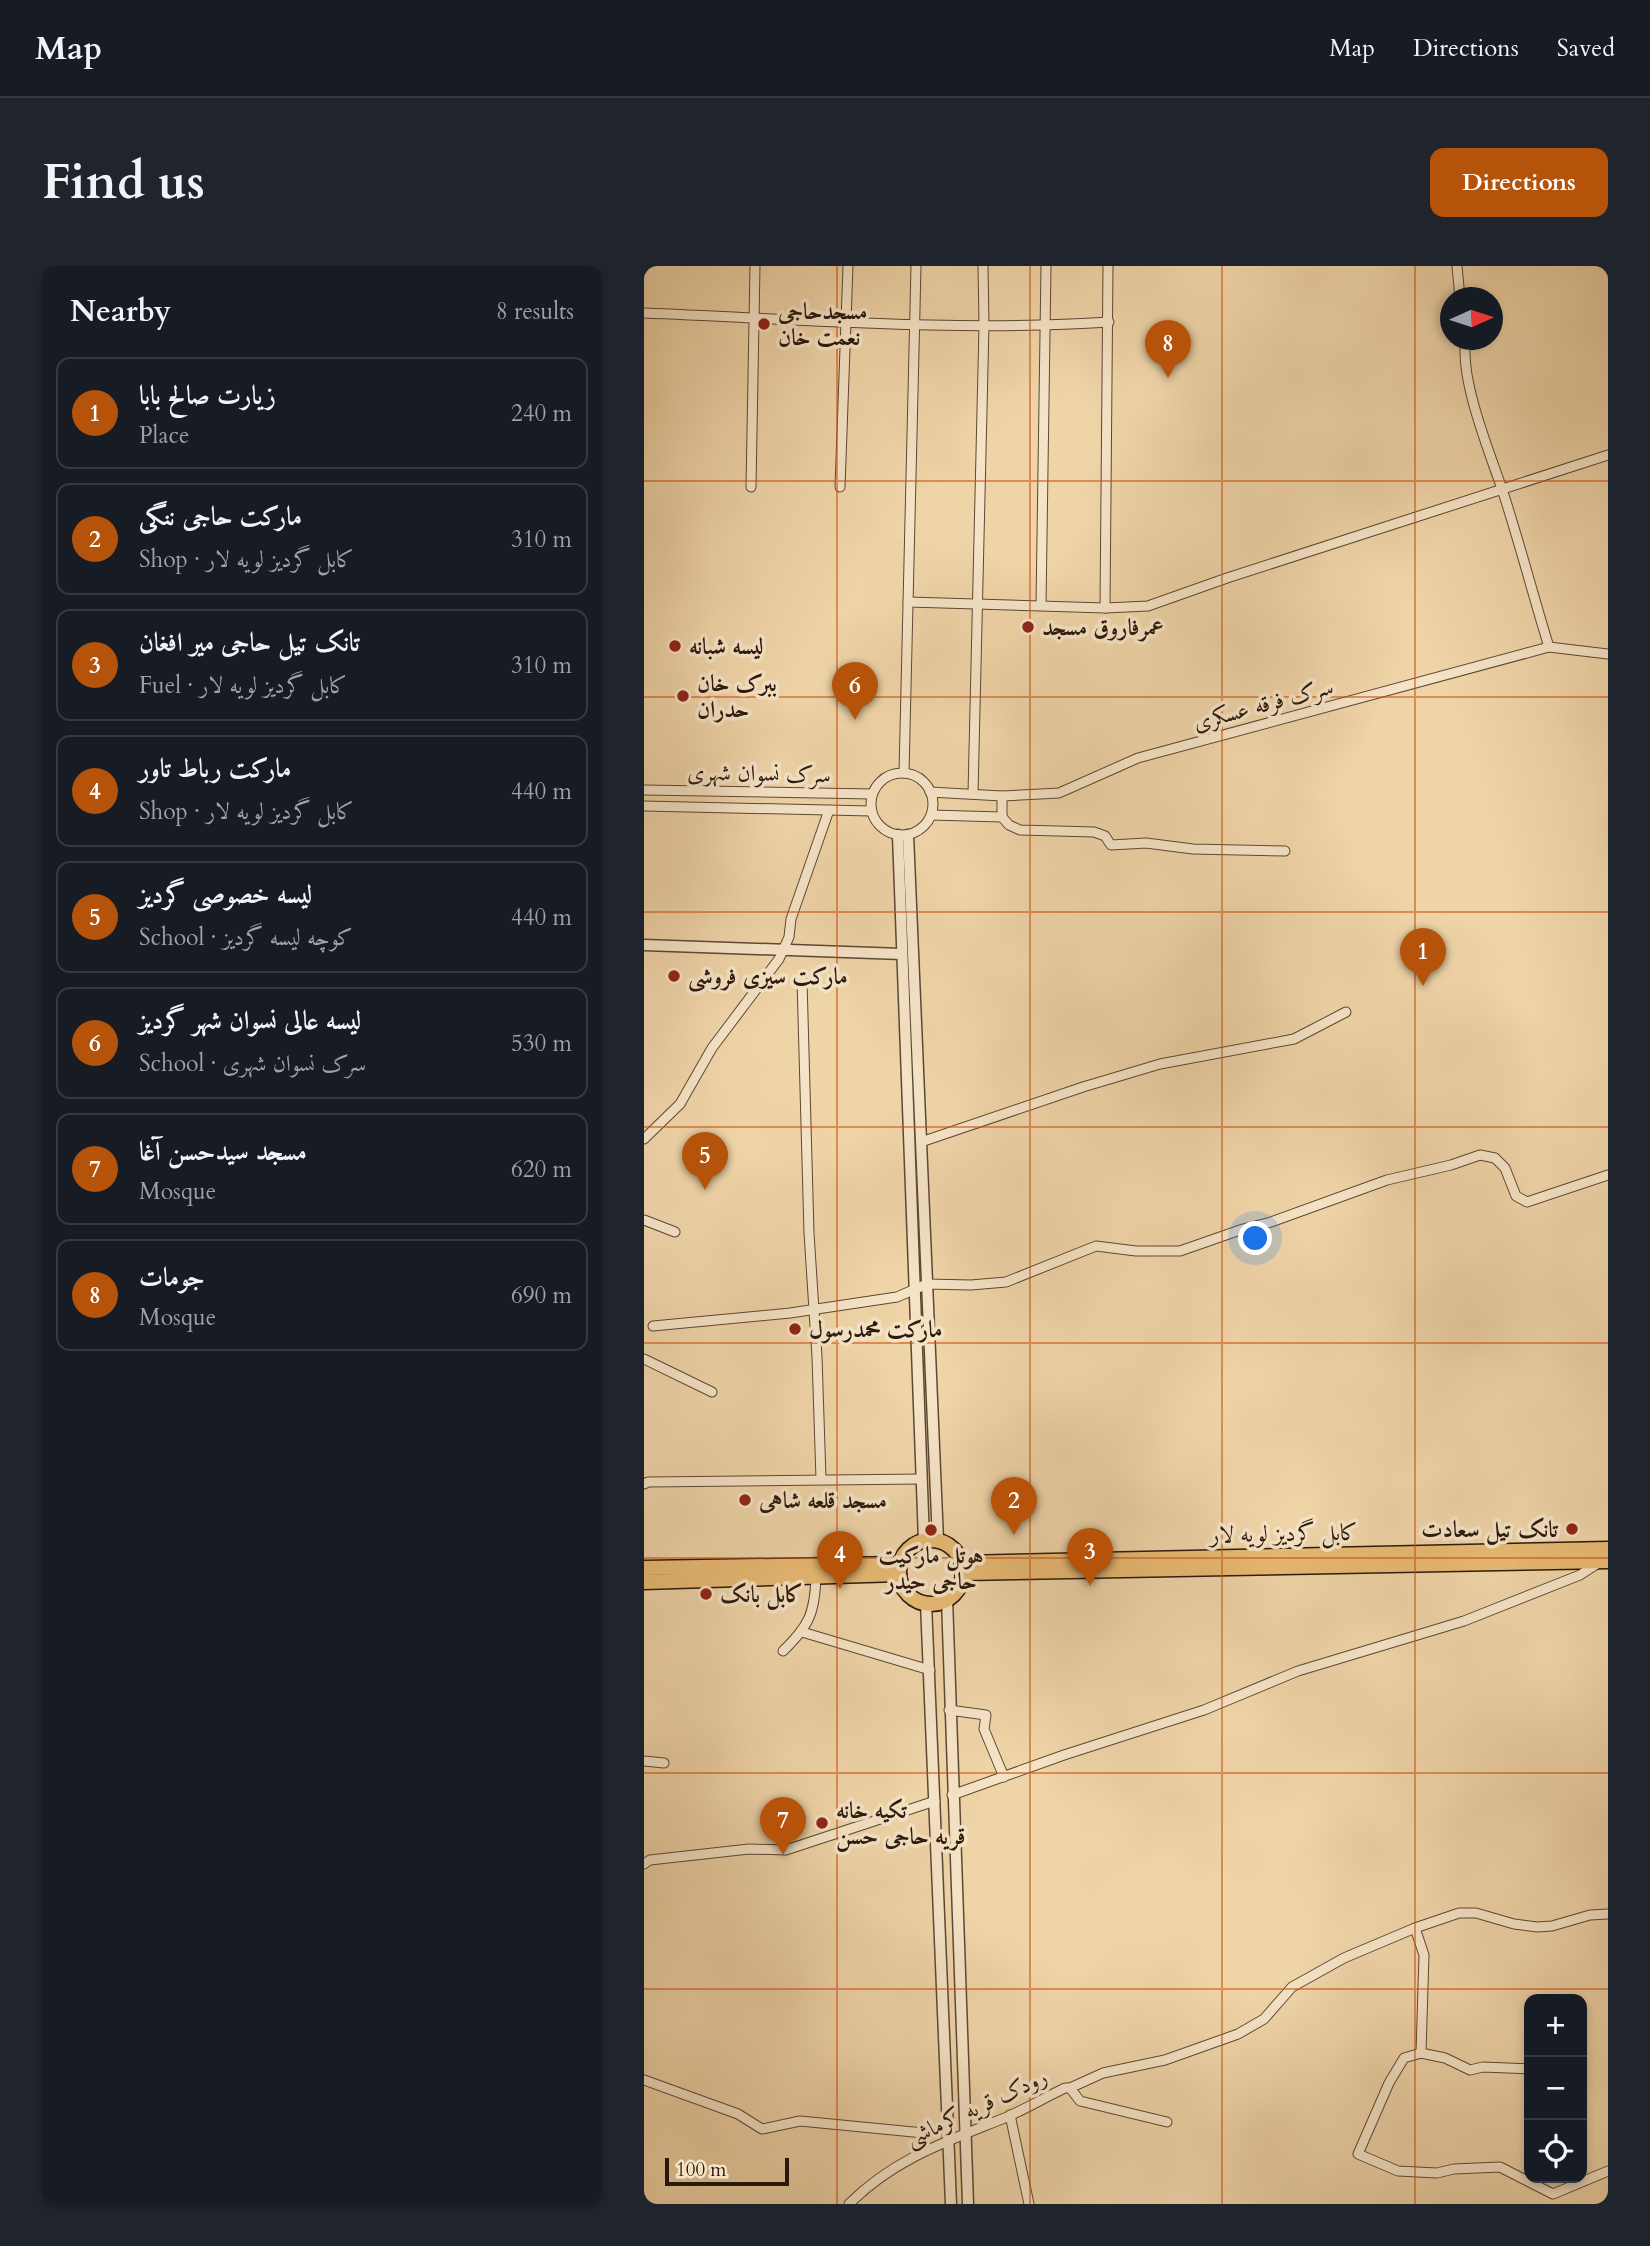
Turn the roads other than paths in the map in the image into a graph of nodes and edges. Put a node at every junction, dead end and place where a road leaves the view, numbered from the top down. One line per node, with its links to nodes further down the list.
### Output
1 (755, 266): 10 (street)
2 (848, 266): 11 (street)
3 (916, 266): 13 (street)
4 (983, 266): 14 (street)
5 (1046, 266): 15 (street)
6 (1108, 266): 12 (street)
7 (1457, 266): 8 (street)
8 (1459, 287)
9 (644, 313): 10 (street)
10 (752, 317): 11 (street); 18 (street)
11 (847, 322): 13 (street); 19 (street)
12 (1109, 322): 15 (street); 24 (street)
13 (915, 323): 14 (street); 21 (street)
14 (984, 325): 15 (street); 22 (street)
15 (1045, 326): 23 (street)
16 (1464, 350): 20 (street)
17 (1608, 455): 20 (street)
18 (751, 487)
19 (840, 487)
20 (1502, 489): 24 (street); 25 (street)
21 (908, 602): 22 (street); 27 (street)
22 (976, 604): 23 (street); 31 (street)
23 (1041, 605): 24 (street)
24 (1105, 608)
25 (1549, 648): 26 (street, سرک فرقه عسکری); 32 (street, سرک فرقه عسکری)
26 (1608, 654)
27 (904, 773): 29 (street); 30 (street)
28 (644, 790): 30 (street, سرک نسوان شهری)
29 (930, 792): 31 (street, سرک فرقه عسکری); 36 (street)
30 (872, 794): 35 (street)
31 (973, 794): 32 (street, سرک فرقه عسکری)
32 (1002, 796): 37 (street)
33 (644, 806): 34 (street, سرک نسوان شهری)
34 (829, 810): 35 (street, سرک نسوان شهری); 41 (street)
35 (871, 811): 38 (street)
36 (931, 815): 37 (street); 38 (street)
37 (1002, 817): 39 (street)
38 (903, 835): 42 (street); 46 (street)
39 (1285, 851)
40 (644, 946): 41 (street)
41 (783, 950): 42 (street); 45 (street)
42 (902, 954): 51 (street)
43 (802, 980): 52 (street)
44 (1346, 1012): 46 (street)
45 (644, 1139)
46 (921, 1142): 50 (street)
47 (1608, 1175): 50 (street)
48 (644, 1220): 49 (street)
49 (675, 1232)
50 (927, 1284): 51 (street); 59 (street)
51 (915, 1290): 52 (street); 57 (street)
52 (814, 1310): 53 (street); 56 (street)
53 (653, 1326)
54 (644, 1359): 55 (street)
55 (712, 1392)
56 (821, 1479): 57 (street); 58 (street)
57 (921, 1479): 59 (street)
58 (644, 1484)
59 (931, 1541): 62 (highway); 63 (highway)
60 (1606, 1557): 62 (highway, کابل گردیز لویه لار); 74 (street)
61 (644, 1568): 63 (highway)
62 (962, 1568): 66 (highway)
63 (900, 1569): 64 (highway); 67 (highway)
64 (816, 1576): 65 (highway); 68 (street)
65 (644, 1582)
66 (947, 1599): 67 (highway); 71 (street)
67 (926, 1603): 70 (street)
68 (802, 1633): 69 (street); 70 (street)
69 (783, 1651)
70 (930, 1670): 76 (street)
71 (949, 1710): 74 (street); 75 (street)
72 (644, 1761): 73 (street)
73 (664, 1763)
74 (1004, 1777): 75 (street)
75 (952, 1795): 87 (street)
76 (935, 1801): 77 (street); 88 (street)
77 (644, 1864)
78 (1608, 1914): 79 (street)
79 (1415, 1928): 80 (street); 83 (street)
80 (1421, 2053): 81 (street); 89 (street)
81 (1524, 2069)
82 (644, 2080): 86 (street)
83 (1070, 2088): 84 (street, رودک قریه کرماشی); 85 (street, رودک قریه کرماشی)
84 (1010, 2115): 87 (street, رودک قریه کرماشی); 93 (street)
85 (1167, 2122)
86 (924, 2133)
87 (965, 2133): 88 (street, رودک قریه کرماشی); 92 (street)
88 (948, 2139): 90 (street, رودک قریه کرماشی); 91 (street)
89 (1608, 2171)
90 (849, 2204)
91 (951, 2204)
92 (968, 2204)
93 (1029, 2204)

